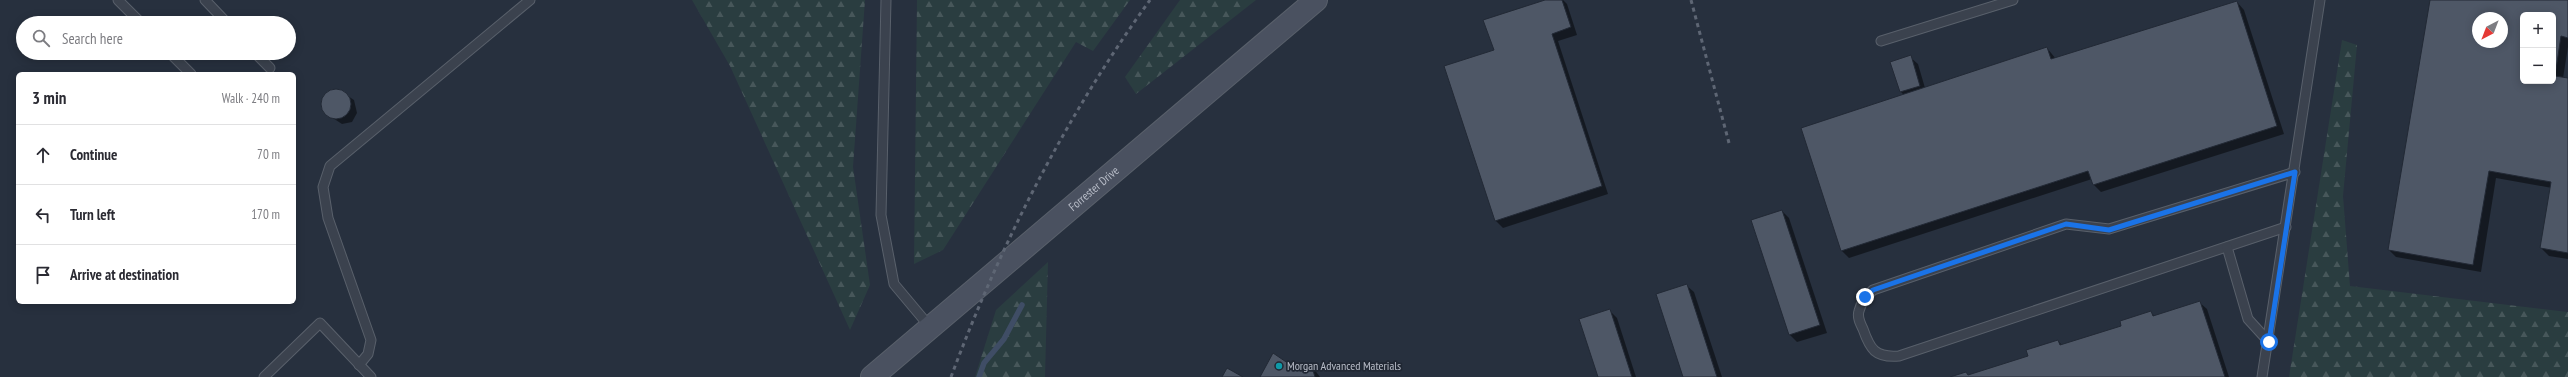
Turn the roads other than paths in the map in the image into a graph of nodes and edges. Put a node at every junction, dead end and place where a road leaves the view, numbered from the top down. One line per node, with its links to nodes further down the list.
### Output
1 (118, 0): 8 (lane)
2 (205, 0): 9 (lane)
3 (530, 0): 20 (lane)
4 (886, 0): 18 (lane)
5 (1316, 0): 18 (street, Forrester Drive)
6 (2013, 0): 10 (lane)
7 (2320, 0): 15 (lane)
8 (134, 16)
9 (220, 16)
10 (1881, 41)
11 (177, 60): 14 (lane)
12 (262, 60): 13 (lane)
13 (270, 68)
14 (189, 72)
15 (2295, 172): 16 (lane); 17 (lane)
16 (2286, 227): 17 (lane); 19 (lane)
17 (2227, 247): 19 (lane)
18 (930, 327): 23 (street, Forrester Drive)
19 (2269, 342): 24 (lane)
20 (360, 365): 21 (lane); 22 (lane)
21 (264, 377)
22 (371, 377)
23 (872, 377)
24 (2262, 377)

